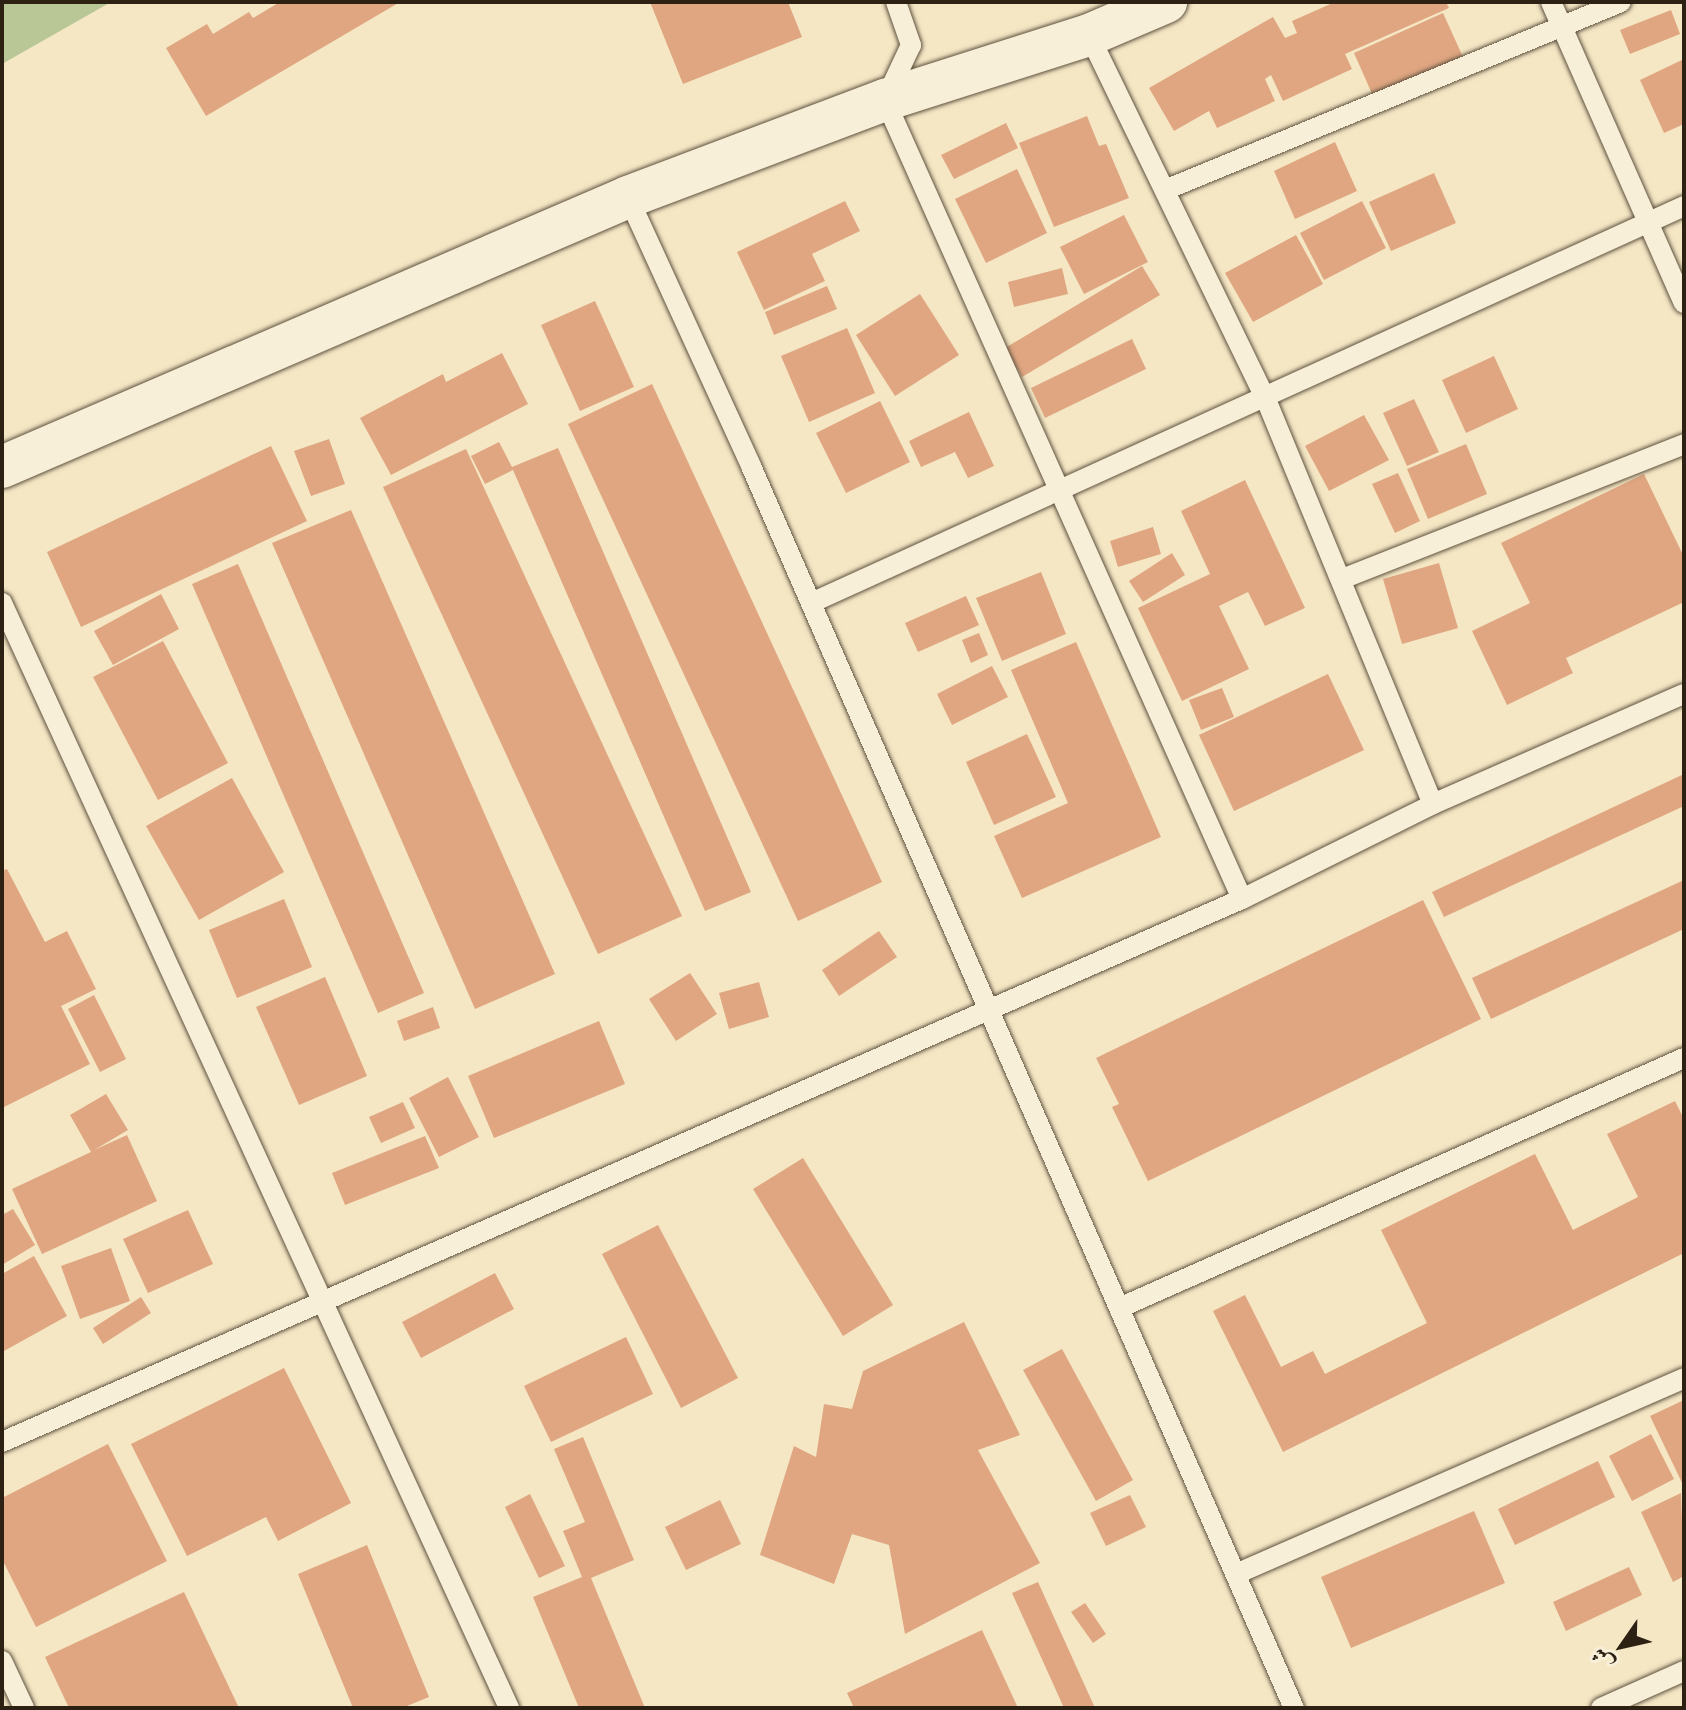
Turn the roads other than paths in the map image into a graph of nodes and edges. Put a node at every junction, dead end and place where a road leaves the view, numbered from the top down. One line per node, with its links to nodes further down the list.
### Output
1 (896, 2): 7 (lane)
2 (1166, 2): 6 (street)
3 (1551, 2): 5 (lane)
4 (1621, 2): 5 (lane)
5 (1561, 27): 8 (lane); 11 (lane)
6 (1089, 35): 7 (street); 8 (lane)
7 (885, 100): 9 (street); 16 (lane)
8 (1165, 190): 13 (lane)
9 (628, 197): 15 (street); 19 (lane)
10 (1684, 206): 11 (lane)
11 (1650, 221): 12 (lane); 13 (lane)
12 (1684, 303)
13 (1265, 397): 16 (lane); 17 (lane)
14 (1684, 444): 17 (lane)
15 (2, 467)
16 (1060, 490): 19 (lane); 22 (lane)
17 (1342, 579): 21 (lane)
18 (2, 603): 25 (lane)
19 (811, 603): 23 (lane)
20 (1684, 694): 21 (lane)
21 (1433, 804): 22 (lane)
22 (1242, 899): 23 (lane)
23 (988, 1010): 25 (lane); 26 (lane)
24 (1684, 1058): 26 (lane)
25 (325, 1300): 28 (lane); 33 (lane)
26 (1119, 1308): 29 (lane)
27 (1684, 1378): 29 (lane)
28 (2, 1442)
29 (1236, 1574): 34 (lane)
30 (2, 1661): 32 (lane)
31 (1684, 1671): 35 (lane)
32 (24, 1708)
33 (509, 1708)
34 (1294, 1708)
35 (1601, 1708)

